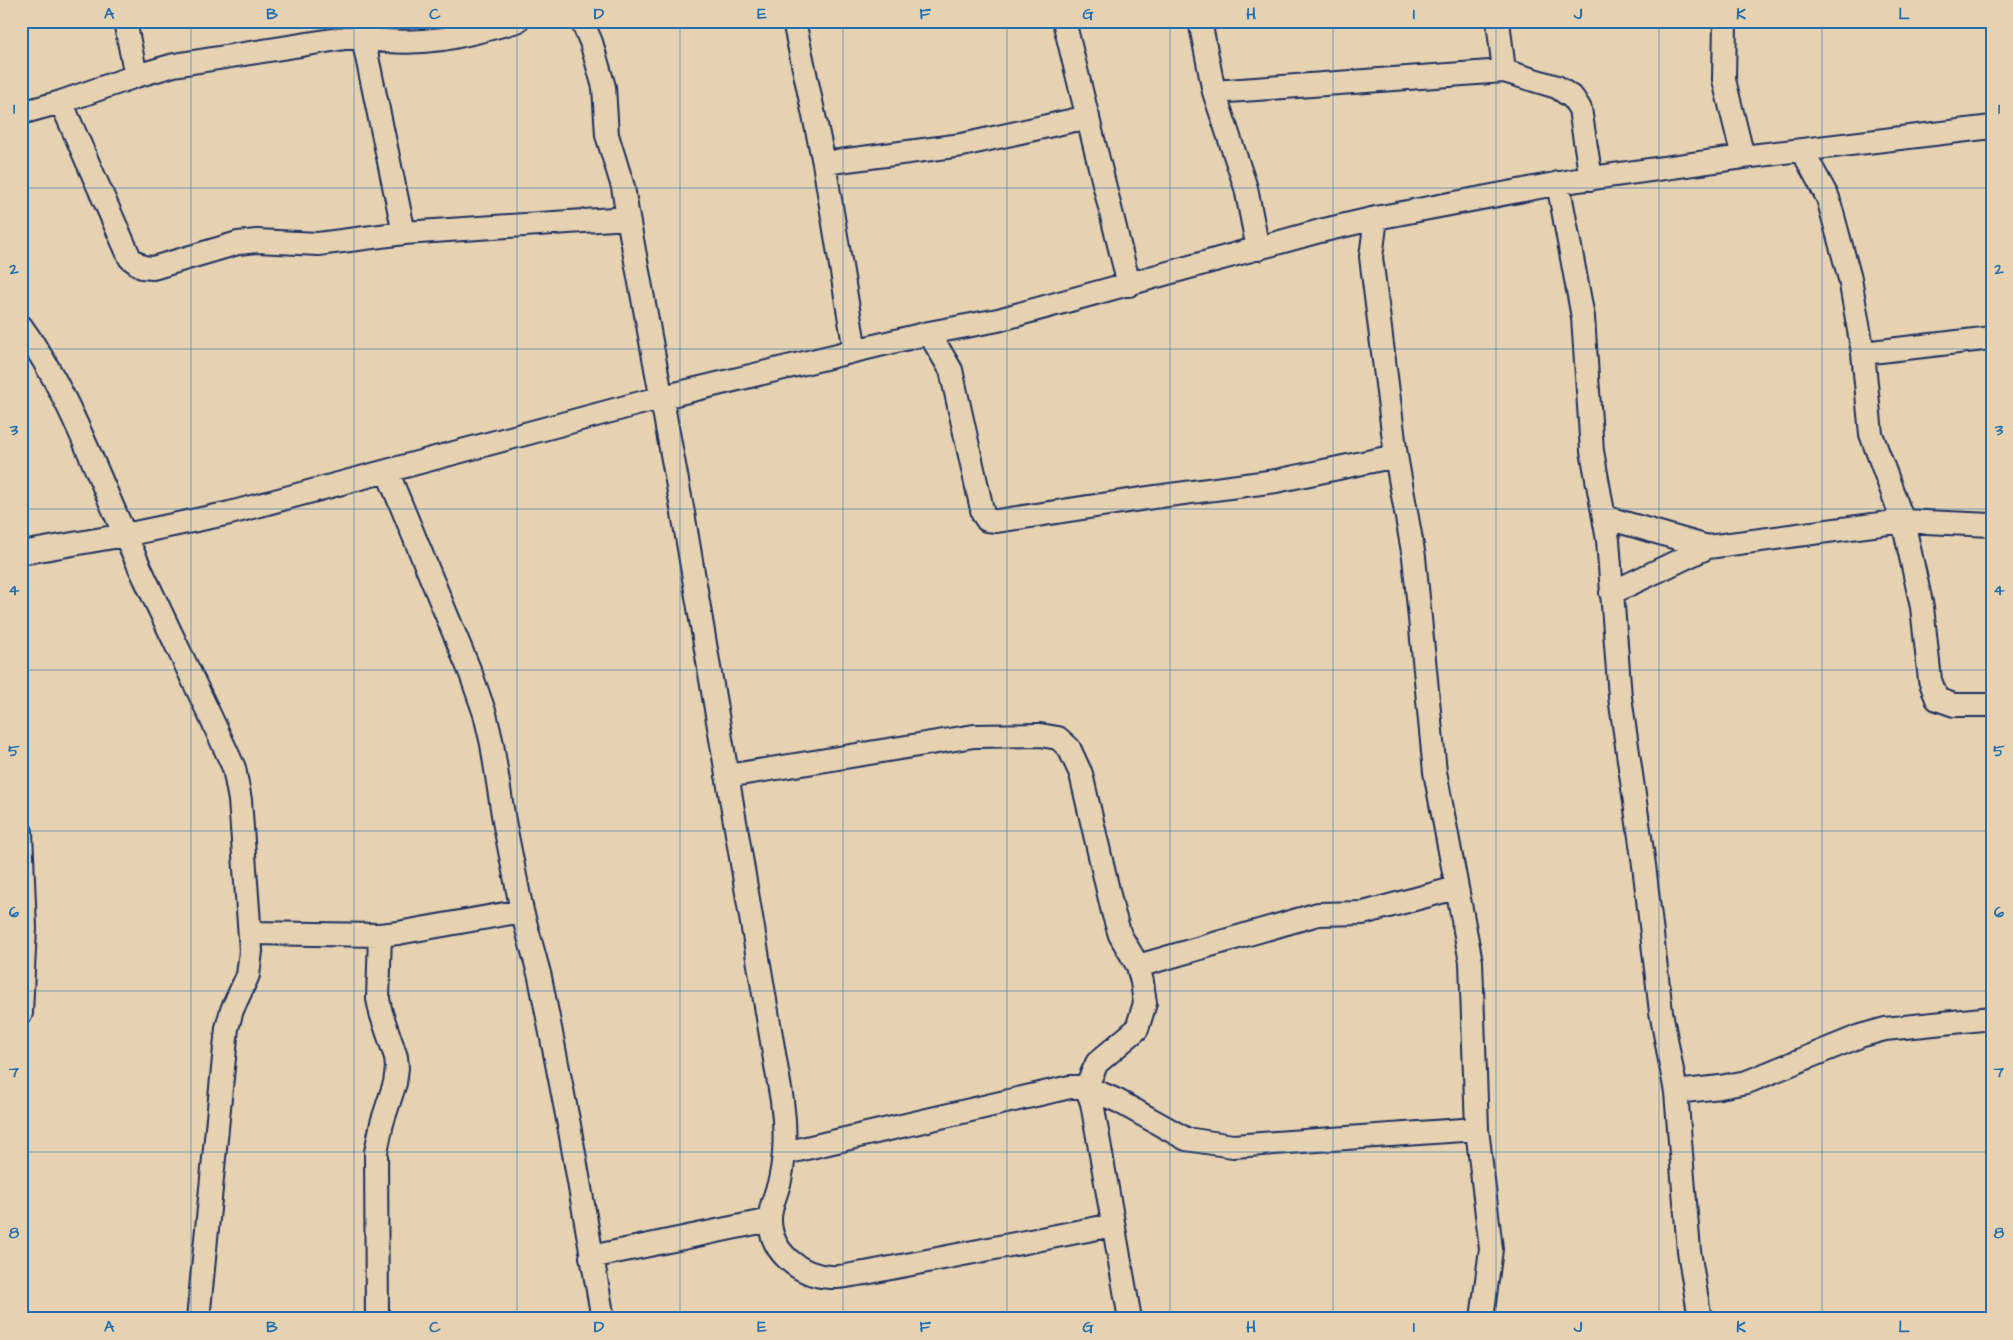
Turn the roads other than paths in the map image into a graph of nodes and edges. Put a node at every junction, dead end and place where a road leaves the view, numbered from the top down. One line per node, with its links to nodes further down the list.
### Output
1 (125, 21): 11 (street)
2 (517, 21): 9 (street)
3 (582, 21): 22 (street)
4 (794, 21): 19 (street)
5 (1064, 21): 15 (street)
6 (1200, 21): 12 (street)
7 (1498, 21): 10 (street)
8 (1725, 21): 18 (street)
9 (363, 38): 11 (street); 24 (street)
10 (1504, 72): 12 (street); 20 (street)
11 (136, 76): 13 (street)
12 (1214, 92): 25 (street)
13 (61, 102): 14 (street); 24 (street)
14 (21, 113)
15 (1088, 118): 19 (street); 26 (street)
16 (1992, 127): 17 (street)
17 (1802, 150): 18 (street); 31 (street)
18 (1743, 157): 20 (street)
19 (824, 163): 30 (street)
20 (1591, 179): 21 (street)
21 (1558, 183): 23 (street); 35 (street)
22 (628, 218): 24 (street); 32 (street)
23 (1376, 218): 25 (street); 33 (street)
24 (404, 233)
25 (1258, 249): 26 (street)
26 (1129, 285): 27 (street)
27 (929, 333): 30 (street); 33 (street)
28 (25, 338): 38 (street)
29 (1992, 338): 31 (street)
30 (855, 351): 32 (street)
31 (1863, 353): 36 (street)
32 (663, 397): 34 (street); 43 (street)
33 (1396, 456): 45 (street)
34 (387, 471): 38 (street); 46 (street)
35 (1604, 518): 39 (street); 41 (street)
36 (1902, 521): 37 (street); 39 (street); 42 (street)
37 (1992, 525)
38 (125, 536): 40 (street); 47 (street)
39 (1708, 547): 41 (street)
40 (21, 553)
41 (1611, 593): 53 (street)
42 (1992, 705)
43 (727, 776): 49 (street); 55 (street)
44 (21, 832): 50 (street)
45 (1456, 888): 49 (street); 54 (street)
46 (522, 911): 48 (street); 58 (street)
47 (250, 932): 48 (street); 59 (street)
48 (380, 935): 60 (street)
49 (1138, 966): 52 (street)
50 (21, 1013)
51 (1992, 1018): 53 (street)
52 (1086, 1087): 54 (street); 55 (street); 57 (street)
53 (1676, 1092): 64 (street)
54 (1476, 1129): 63 (street)
55 (785, 1153): 56 (street)
56 (770, 1220): 57 (street); 58 (street)
57 (1114, 1225): 62 (street)
58 (591, 1257): 61 (street)
59 (198, 1319)
60 (377, 1319)
61 (603, 1319)
62 (1130, 1319)
63 (1482, 1319)
64 (1700, 1319)

